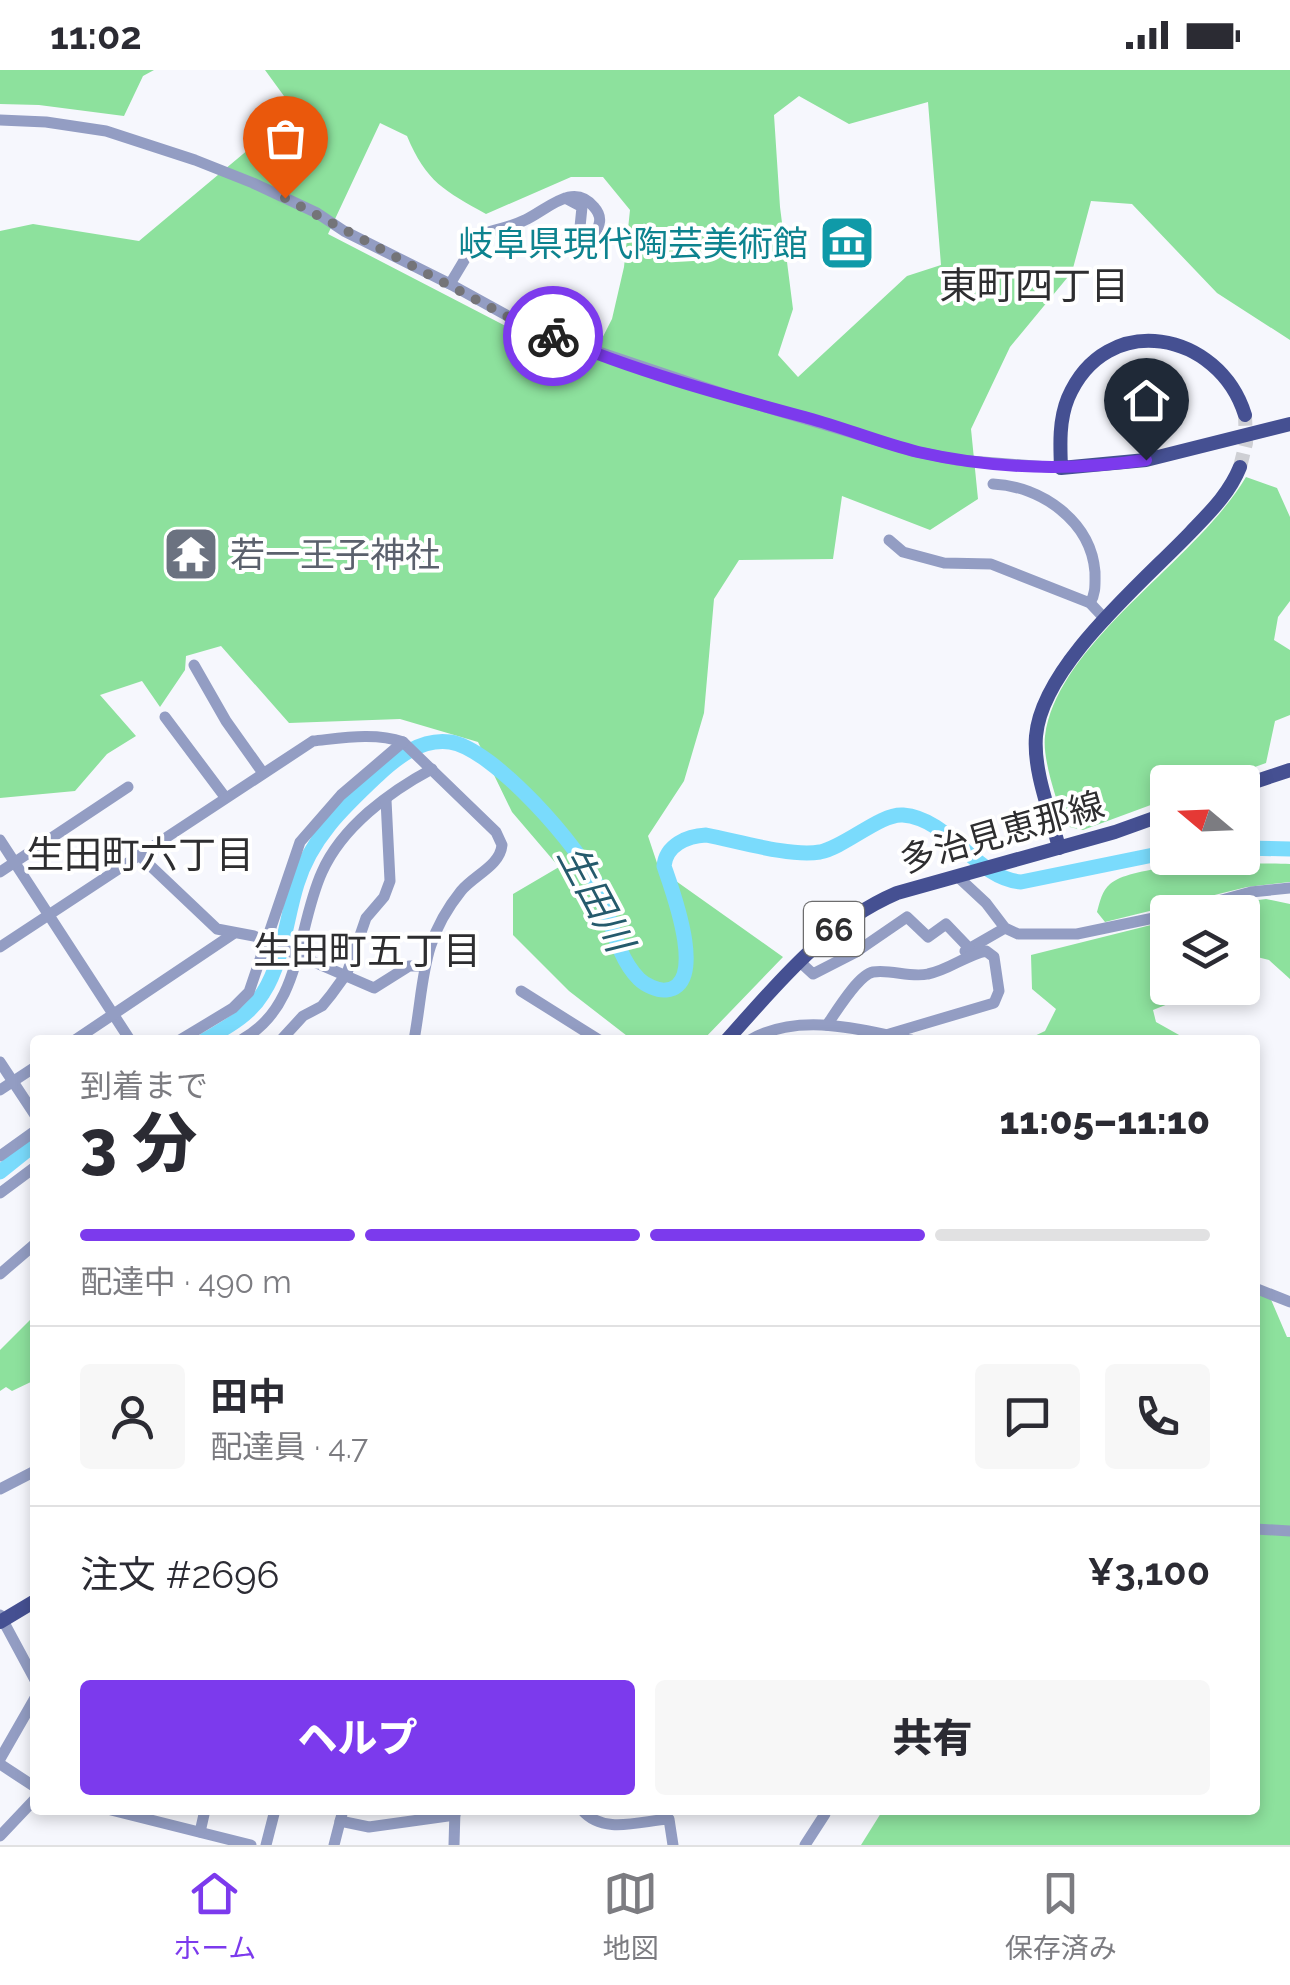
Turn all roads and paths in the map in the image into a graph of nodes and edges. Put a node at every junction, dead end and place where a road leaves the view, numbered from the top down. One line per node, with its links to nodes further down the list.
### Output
1 (0, 120): 3 (street)
2 (565, 198): 3 (street)
3 (450, 284): 7 (street)
4 (1245, 415): 7 (main road)
5 (1290, 424): 7 (main road)
6 (1240, 467): 11 (main road)
7 (1061, 468)
8 (994, 484): 10 (street)
9 (889, 540): 10 (street)
10 (1090, 604): 11 (street)
11 (1106, 620): 24 (main road)
12 (194, 664): 17 (street)
13 (165, 717): 20 (street)
14 (403, 742): 15 (street); 17 (street); 35 (street)
15 (432, 769): 21 (street); 40 (street)
16 (1290, 770): 18 (main road)
17 (263, 772): 20 (street)
18 (1260, 780)
19 (128, 787): 26 (street)
20 (225, 797): 25 (street)
21 (386, 800): 38 (street); 42 (street)
22 (1150, 819): 24 (main road, 多治見恵那線 / 66)
23 (0, 840): 26 (street)
24 (1059, 848): 28 (main road, 多治見恵那線 / 66)
25 (140, 856): 31 (street); 34 (street)
26 (14, 863): 27 (street); 31 (street)
27 (0, 872)
28 (956, 876): 33 (street); 39 (main road, 多治見恵那線 / 66)
29 (1290, 888): 30 (street)
30 (1240, 895)
31 (48, 916): 36 (street); 44 (street)
32 (1150, 920): 33 (street)
33 (1005, 928): 37 (street)
34 (234, 934): 35 (street); 44 (street)
35 (266, 941): 38 (street); 50 (street)
36 (0, 947)
37 (969, 948): 39 (street); 41 (street)
38 (299, 954): 42 (street); 51 (street)
39 (799, 961): 55 (main road, 多治見恵那線 / 66)
40 (423, 966): 42 (street); 53 (street)
41 (942, 970): 45 (street); 47 (street)
42 (347, 973): 52 (street)
43 (521, 991): 54 (street)
44 (113, 1015): 48 (street); 49 (street)
45 (827, 1025): 46 (street); 47 (street)
46 (804, 1026): 56 (street); 57 (street)
47 (886, 1034): 58 (street)
48 (83, 1035)
49 (127, 1035)
50 (188, 1035)
51 (247, 1035)
52 (286, 1035)
53 (415, 1035)
54 (586, 1035)
55 (732, 1035)
56 (762, 1035)
57 (805, 1035)
58 (890, 1035)
59 (0, 1062): 61 (street)
60 (30, 1070): 61 (street)
61 (13, 1082): 62 (street); 63 (street)
62 (0, 1090)
63 (30, 1108)
64 (30, 1135): 65 (street)
65 (0, 1156)
66 (30, 1171): 67 (street)
67 (0, 1193)
68 (30, 1248): 69 (street)
69 (0, 1274)
70 (1260, 1290): 71 (street)
71 (1290, 1302)
72 (30, 1473): 73 (street)
73 (0, 1488)
74 (1260, 1529): 75 (street)
75 (1290, 1532)
76 (30, 1605): 77 (main road)
77 (2, 1624): 78 (street)
78 (30, 1672)
79 (30, 1707): 80 (street)
80 (0, 1761): 81 (street)
81 (30, 1783)
82 (30, 1804): 94 (street)
83 (140, 1815): 93 (street)
84 (205, 1815): 93 (street)
85 (274, 1815): 96 (street)
86 (443, 1815): 92 (street)
87 (455, 1815): 98 (street)
88 (586, 1815): 89 (street)
89 (665, 1815)
90 (670, 1815): 99 (street)
91 (824, 1815): 100 (street)
92 (342, 1816): 97 (street)
93 (200, 1832): 95 (street)
94 (0, 1836)
95 (251, 1845)
96 (266, 1845)
97 (334, 1845)
98 (454, 1845)
99 (674, 1845)
100 (806, 1845)

